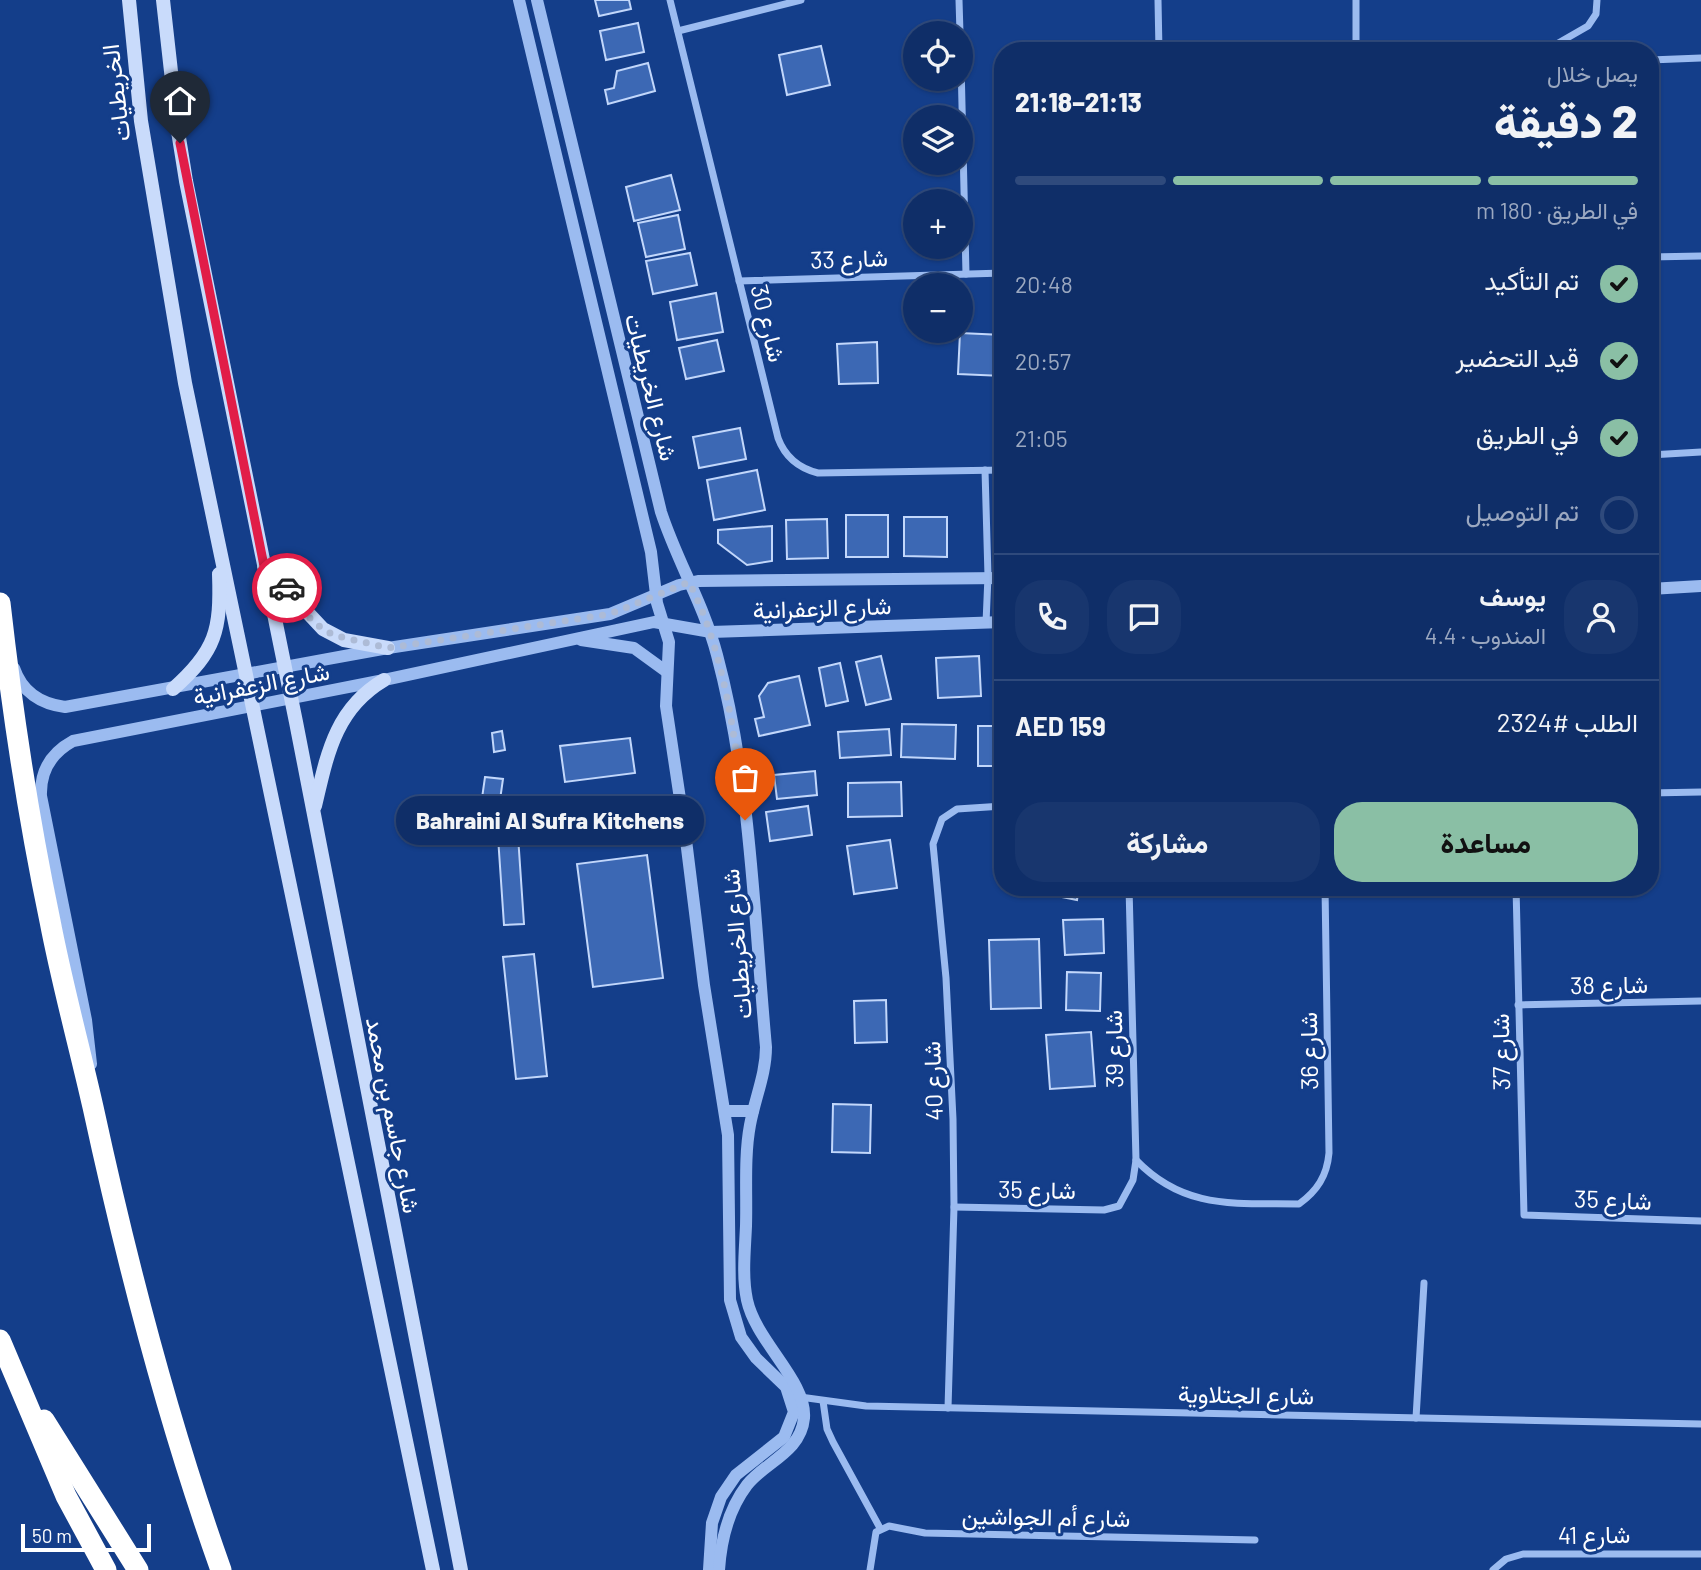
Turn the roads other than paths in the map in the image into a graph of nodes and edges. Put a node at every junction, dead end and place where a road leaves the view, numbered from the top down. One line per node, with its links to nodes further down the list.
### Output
1 (129, 0): 30 (main road, الخريطيات)
2 (163, 0): 31 (main road)
3 (519, 0): 37 (street, شارع الخريطيات)
4 (537, 0): 34 (street, شارع الخريطيات)
5 (670, 0): 12 (street, شارع 30)
6 (802, 0): 12 (street)
7 (959, 0): 11 (street)
8 (1158, 0): 13 (street)
9 (1356, 0): 14 (street)
10 (1597, 0): 15 (street)
11 (960, 21)
12 (678, 31): 25 (street, شارع 30)
13 (1159, 42)
14 (1356, 42)
15 (1563, 42)
16 (1701, 58): 17 (street)
17 (1659, 60)
18 (962, 91): 21 (street)
19 (1701, 256): 20 (street)
20 (1659, 257)
21 (966, 273)
22 (994, 273): 23 (street, شارع 33)
23 (973, 274)
24 (903, 276): 25 (street, شارع 33)
25 (739, 281): 28 (street, شارع 30)
26 (1701, 452): 27 (street)
27 (1659, 454)
28 (985, 470): 29 (street, شارع 30); 32 (street)
29 (994, 470)
30 (217, 534): 48 (main road, الخريطيات); 50 (main road)
31 (264, 566): 45 (main road); 46 (main road)
32 (988, 576): 33 (street, شارع الزعفرانية); 34 (street, شارع الزعفرانية); 40 (street)
33 (994, 577)
34 (689, 582): 37 (street, شارع الزعفرانية); 42 (street, شارع الخريطيات)
35 (1701, 586): 36 (street)
36 (1659, 588)
37 (656, 595): 39 (street, شارع الخريطيات); 45 (street, شارع الزعفرانية)
38 (0, 603): 44 (highway)
39 (664, 623): 42 (street, شارع الزعفرانية); 43 (street, شارع الزعفرانية); 47 (street, شارع الخريطيات)
40 (986, 623): 41 (street, شارع الزعفرانية); 42 (street, شارع الزعفرانية)
41 (994, 623)
42 (711, 632): 64 (street, شارع الخريطيات)
43 (573, 638): 47 (street); 49 (street, شارع الزعفرانية)
44 (5, 645): 50 (street, شارع الزعفرانية); 62 (highway)
45 (388, 648): 46 (street, شارع الزعفرانية)
46 (285, 668): 48 (street, شارع الزعفرانية); 51 (main road, شارع جاسم بن محمد)
47 (667, 672): 63 (street, شارع الخريطيات)
48 (247, 675): 50 (street, شارع الزعفرانية); 52 (main road)
49 (384, 680): 51 (street, شارع الزعفرانية); 56 (main road)
50 (173, 689)
51 (291, 698): 52 (street, شارع الزعفرانية); 56 (main road, شارع جاسم بن محمد)
52 (252, 706): 62 (street, شارع الزعفرانية); 86 (main road)
53 (1701, 792): 54 (street)
54 (1659, 793)
55 (994, 807): 67 (street, شارع 40)
56 (313, 811): 87 (main road, شارع جاسم بن محمد)
57 (1129, 896): 65 (street, شارع 39)
58 (1325, 896): 65 (street, شارع 36)
59 (1516, 896): 61 (street, شارع 37)
60 (1701, 1000): 61 (street, شارع 38)
61 (1518, 1005): 68 (street, شارع 37)
62 (92, 1106): 85 (highway)
63 (725, 1111): 64 (street); 73 (street, شارع الخريطيات)
64 (753, 1111): 73 (street, شارع الخريطيات)
65 (1136, 1160): 66 (street, شارع 39)
66 (1119, 1206): 67 (street, شارع 35)
67 (954, 1207): 75 (street, شارع 40)
68 (1524, 1216): 69 (street, شارع 35)
69 (1701, 1221)
70 (1424, 1283): 76 (street)
71 (0, 1340): 72 (highway)
72 (15, 1378): 83 (highway); 84 (highway)
73 (797, 1397): 74 (street, شارع الجتلاوية); 78 (street); 79 (street)
74 (823, 1401): 75 (street, شارع الجتلاوية); 80 (street)
75 (948, 1408): 76 (street, شارع الجتلاوية)
76 (1416, 1418): 77 (street, شارع الجتلاوية)
77 (1701, 1424)
78 (736, 1475): 79 (street); 88 (street)
79 (749, 1483): 89 (street)
80 (880, 1528): 81 (street, شارع أم الجواشين); 90 (street)
81 (1255, 1540)
82 (1701, 1554): 91 (street, شارع 41)
83 (106, 1570)
84 (138, 1570)
85 (221, 1570)
86 (433, 1570)
87 (461, 1570)
88 (709, 1570)
89 (719, 1570)
90 (870, 1570)
91 (1493, 1570)

